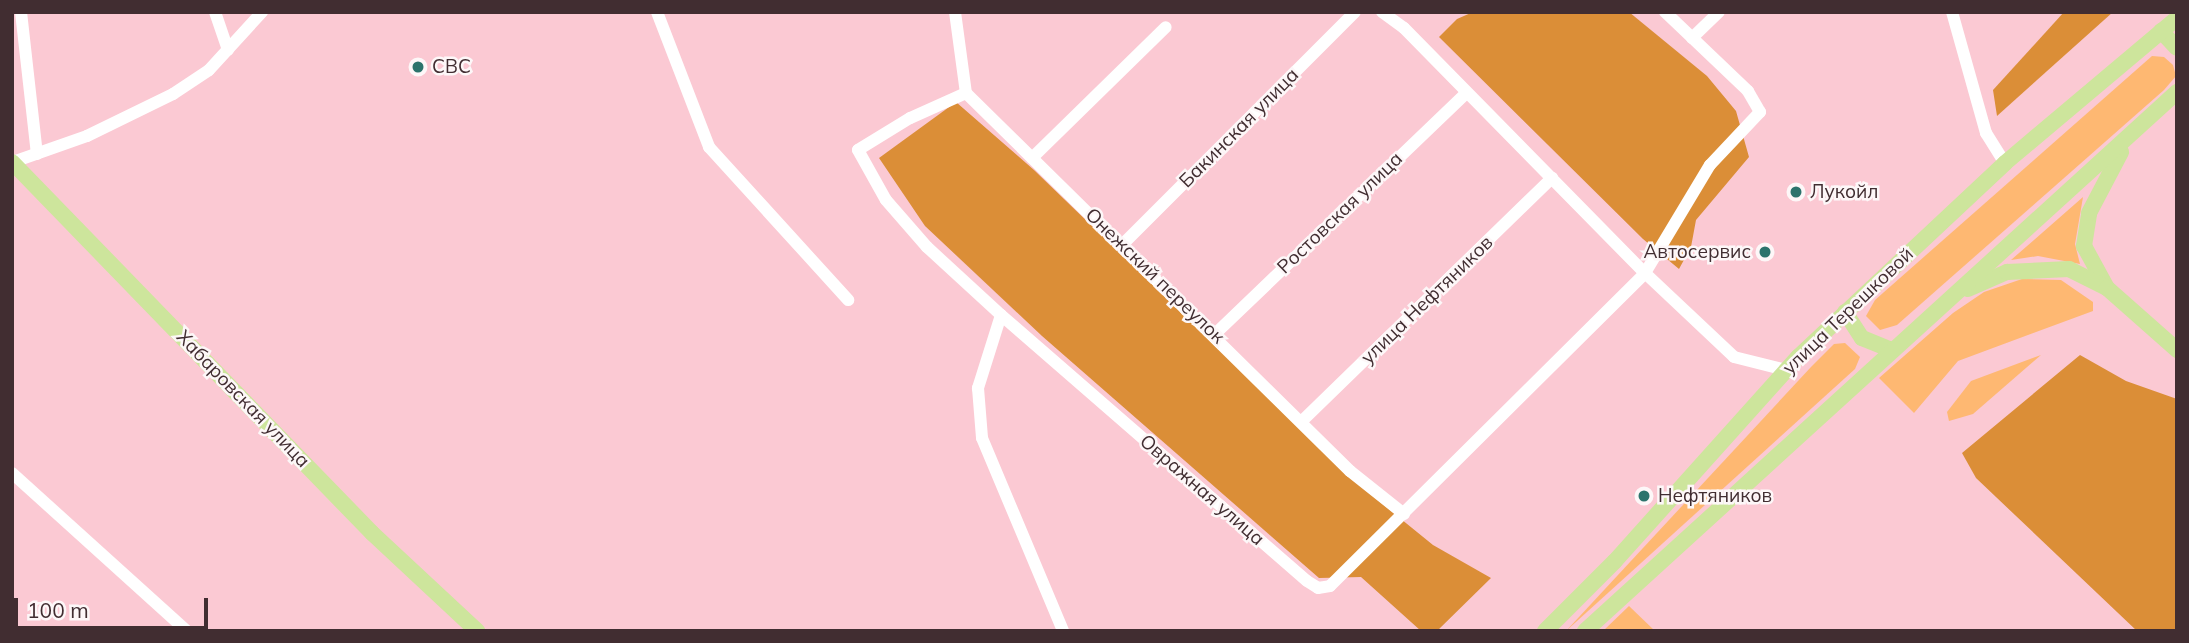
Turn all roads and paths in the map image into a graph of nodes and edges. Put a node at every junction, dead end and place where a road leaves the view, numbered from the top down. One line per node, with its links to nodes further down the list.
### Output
1 (20, 12): 21 (street)
2 (215, 12): 16 (street)
3 (262, 12): 16 (street)
4 (657, 12): 30 (street)
5 (955, 12): 18 (street)
6 (1355, 12): 26 (street, Бакинская улица)
7 (1382, 12): 19 (street)
8 (1665, 12): 14 (street)
9 (1718, 12): 14 (street)
10 (1952, 12): 24 (street)
11 (2177, 18): 13 (main road, улица Терешковой)
12 (1166, 27): 22 (street)
13 (2161, 31): 15 (main road); 24 (main road, улица Терешковой)
14 (1692, 38): 27 (street)
15 (2177, 47)
16 (228, 50): 21 (street)
17 (2177, 92): 20 (main road)
18 (966, 93): 22 (street, Онежский переулок); 32 (street, Овражная улица)
19 (1465, 93): 25 (street); 33 (street, Ростовская улица)
20 (2131, 135): 28 (main road); 29 (main road)
21 (37, 154): 23 (street)
22 (1032, 158): 26 (street, Онежский переулок)
23 (13, 162): 41 (main road, Хабаровская улица)
24 (2005, 163): 31 (main road, улица Терешковой)
25 (1552, 178): 27 (street); 37 (street, улица Нефтяников)
26 (1123, 244): 33 (street, Онежский переулок)
27 (1645, 273): 36 (street); 39 (street)
28 (2107, 288): 29 (main road); 35 (main road)
29 (1956, 293): 34 (main road)
30 (848, 300)
31 (1844, 312): 34 (main road); 36 (main road, улица Терешковой)
32 (1001, 315): 39 (street, Овражная улица); 42 (street)
33 (1215, 334): 37 (street, Онежский переулок)
34 (1891, 350): 44 (main road)
35 (2177, 350)
36 (1786, 370): 43 (main road, улица Терешковой)
37 (1302, 421): 39 (street, Онежский переулок)
38 (12, 473): 40 (street)
39 (1404, 514)
40 (187, 631)
41 (477, 631)
42 (1063, 631)
43 (1545, 631)
44 (1585, 631)

